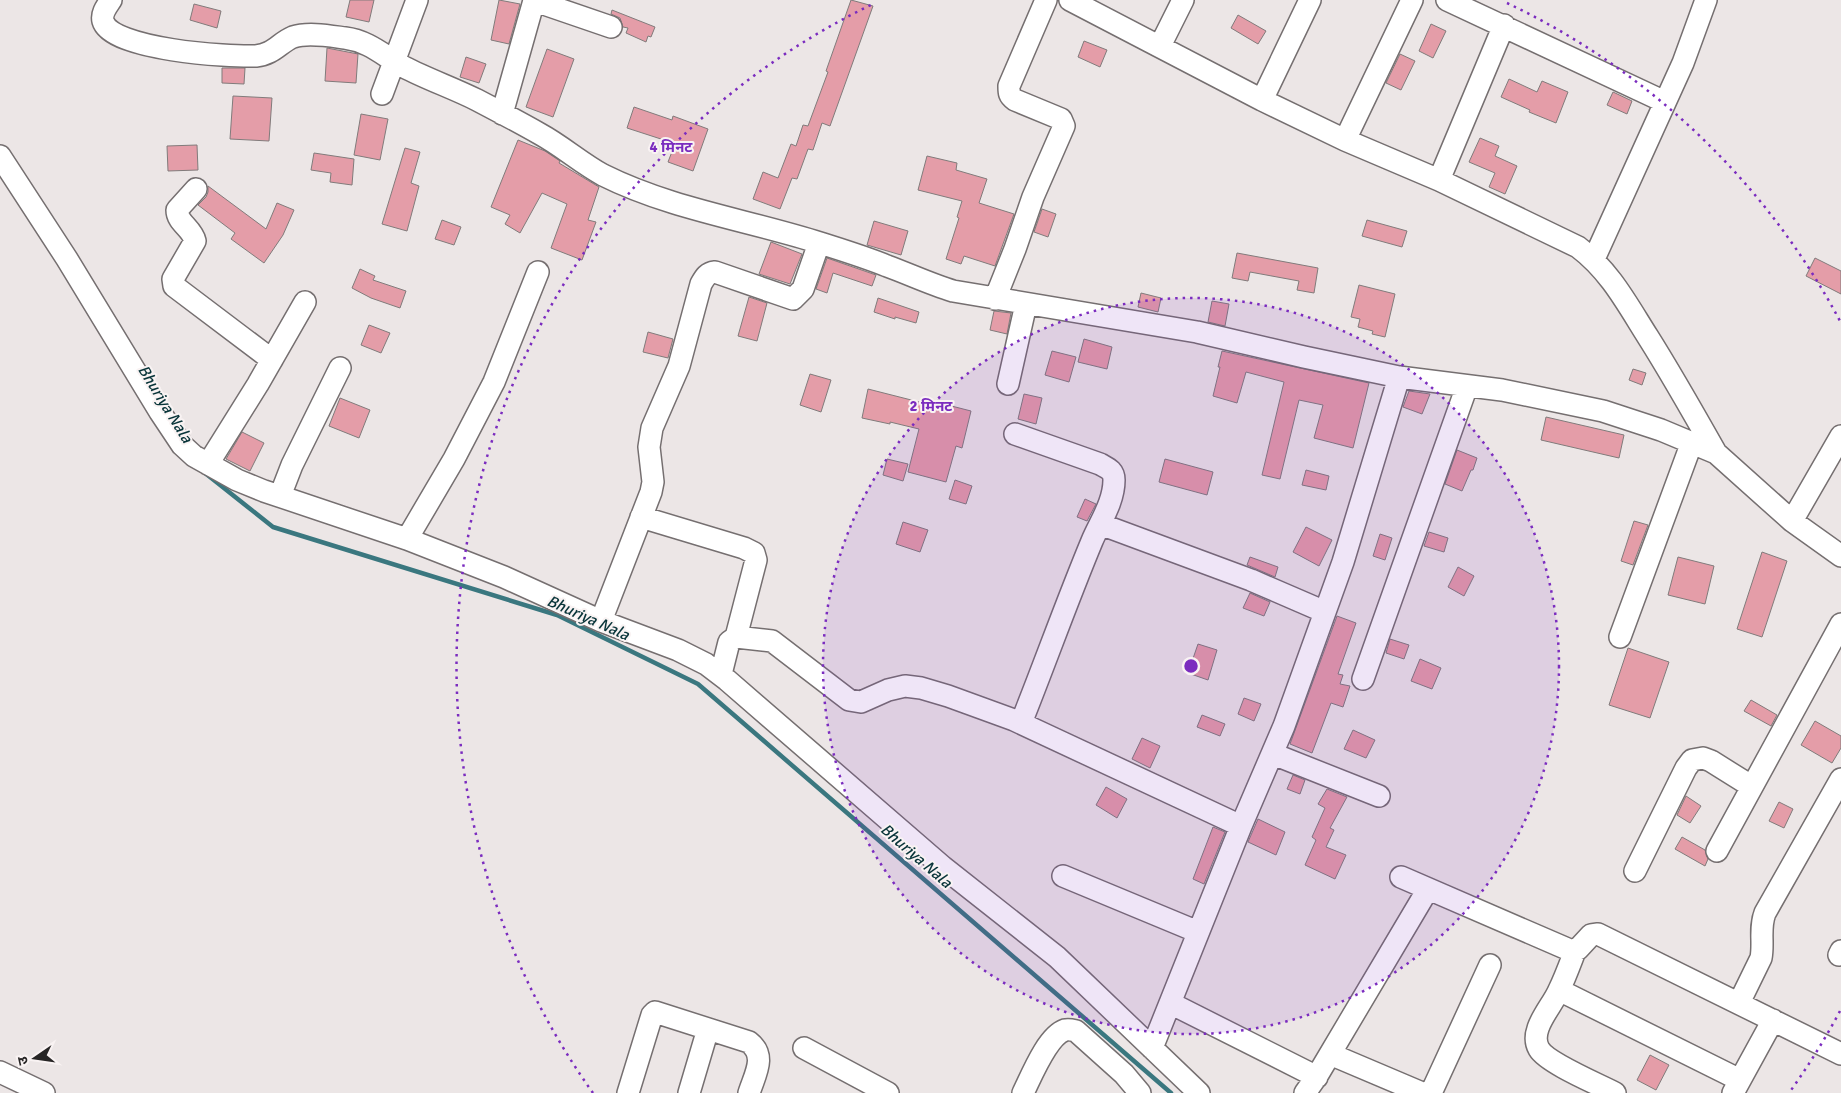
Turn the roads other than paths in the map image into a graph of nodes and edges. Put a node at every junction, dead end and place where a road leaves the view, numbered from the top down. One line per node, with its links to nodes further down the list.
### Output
1 (111, 0): 13 (street)
2 (417, 0): 13 (street)
3 (1046, 0): 25 (street)
4 (1183, 0): 12 (street)
5 (1310, 0): 15 (street)
6 (1412, 0): 18 (street)
7 (1447, 0): 10 (street)
8 (1706, 0): 16 (street)
9 (1080, 2): 12 (street)
10 (1504, 25): 16 (street); 20 (street)
11 (611, 27): 17 (street)
12 (1160, 46): 15 (street)
13 (394, 61): 14 (street); 17 (street)
14 (382, 94)
15 (1262, 100): 18 (street)
16 (1665, 102): 23 (street)
17 (502, 114): 22 (street)
18 (1345, 140): 20 (street)
19 (0, 156): 37 (street)
20 (1439, 180): 23 (street)
21 (196, 189): 28 (street)
22 (819, 243): 25 (street); 39 (street)
23 (1594, 259): 36 (street)
24 (538, 272): 42 (street)
25 (994, 299): 27 (street)
26 (305, 302): 28 (street)
27 (1026, 304): 30 (street); 31 (street)
28 (272, 360): 37 (street)
29 (340, 368): 38 (street)
30 (1399, 377): 32 (street); 44 (street)
31 (1008, 384)
32 (1467, 386): 35 (street); 50 (street)
33 (1015, 434): 41 (street)
34 (1841, 436): 40 (street)
35 (1692, 442): 36 (street); 48 (street)
36 (1716, 452): 40 (street)
37 (208, 464): 38 (street)
38 (280, 496): 42 (street)
39 (641, 517): 45 (street); 47 (street)
40 (1792, 521): 43 (street)
41 (1100, 524): 44 (street); 51 (street)
42 (407, 539): 45 (street)
43 (1841, 556)
44 (1325, 612): 52 (street)
45 (601, 620): 49 (street)
46 (1841, 624): 54 (street)
47 (736, 637): 49 (street); 51 (street)
48 (1620, 637)
49 (721, 674): 71 (street)
50 (1363, 679)
51 (1021, 723): 56 (street)
52 (1273, 754): 55 (street); 56 (street)
53 (1841, 779): 66 (street)
54 (1751, 786): 57 (street); 58 (street)
55 (1379, 796)
56 (1241, 826): 62 (street)
57 (1717, 851)
58 (1635, 871)
59 (1063, 876): 62 (street)
60 (1400, 877): 61 (street)
61 (1428, 889): 63 (street); 72 (street)
62 (1198, 932): 67 (street)
63 (1575, 951): 65 (street); 66 (street)
64 (1490, 966): 86 (street)
65 (1559, 990): 76 (street); 87 (street)
66 (1738, 1003): 68 (street)
67 (1170, 1004): 71 (street); 75 (street)
68 (1773, 1020): 73 (street); 76 (street)
69 (708, 1029): 78 (street); 79 (street); 80 (street)
70 (804, 1048): 81 (street)
71 (1152, 1048): 84 (street)
72 (1330, 1054): 75 (street); 85 (street)
73 (1841, 1054)
74 (0, 1072): 77 (street)
75 (1311, 1085)
76 (1736, 1086)
77 (44, 1093)
78 (628, 1093)
79 (689, 1093)
80 (749, 1093)
81 (888, 1093)
82 (1023, 1093): 83 (street)
83 (1140, 1093)
84 (1198, 1093)
85 (1422, 1093)
86 (1432, 1093)
87 (1615, 1093)

